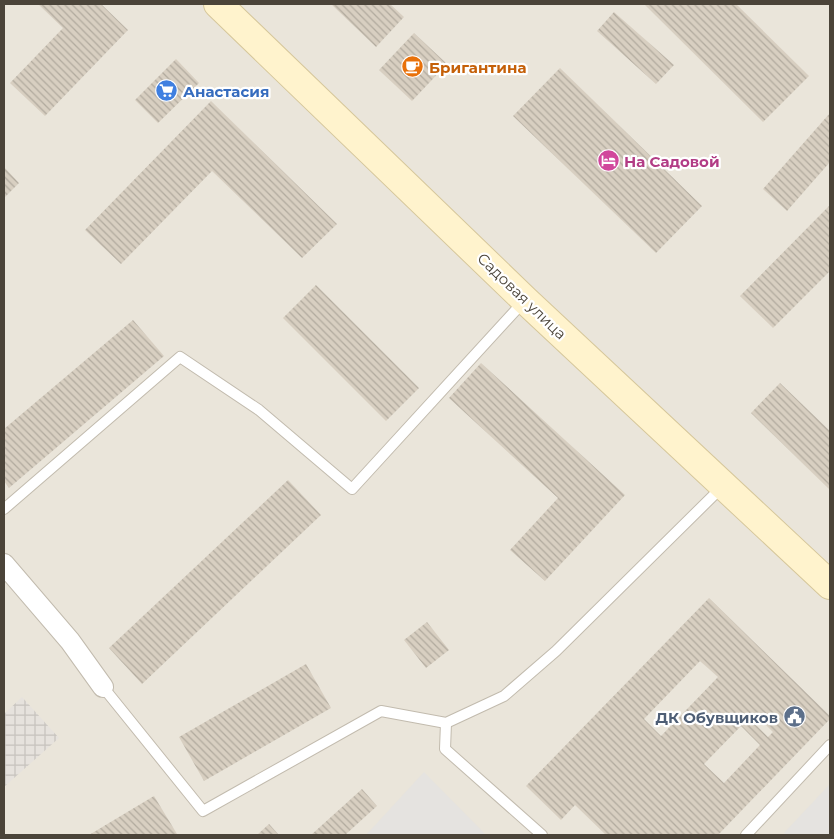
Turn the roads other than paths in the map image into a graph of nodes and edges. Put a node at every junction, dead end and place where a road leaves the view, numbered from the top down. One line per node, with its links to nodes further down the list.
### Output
1 (218, 4): 2 (street, Садовая улица)
2 (525, 300): 3 (street, Садовая улица); 4 (lane)
3 (723, 486): 6 (street, Садовая улица); 8 (lane)
4 (4, 509)
5 (4, 564): 7 (street)
6 (830, 585)
7 (103, 687): 8 (lane)
8 (446, 724): 10 (lane)
9 (830, 745): 11 (lane)
10 (542, 835)
11 (746, 835)

